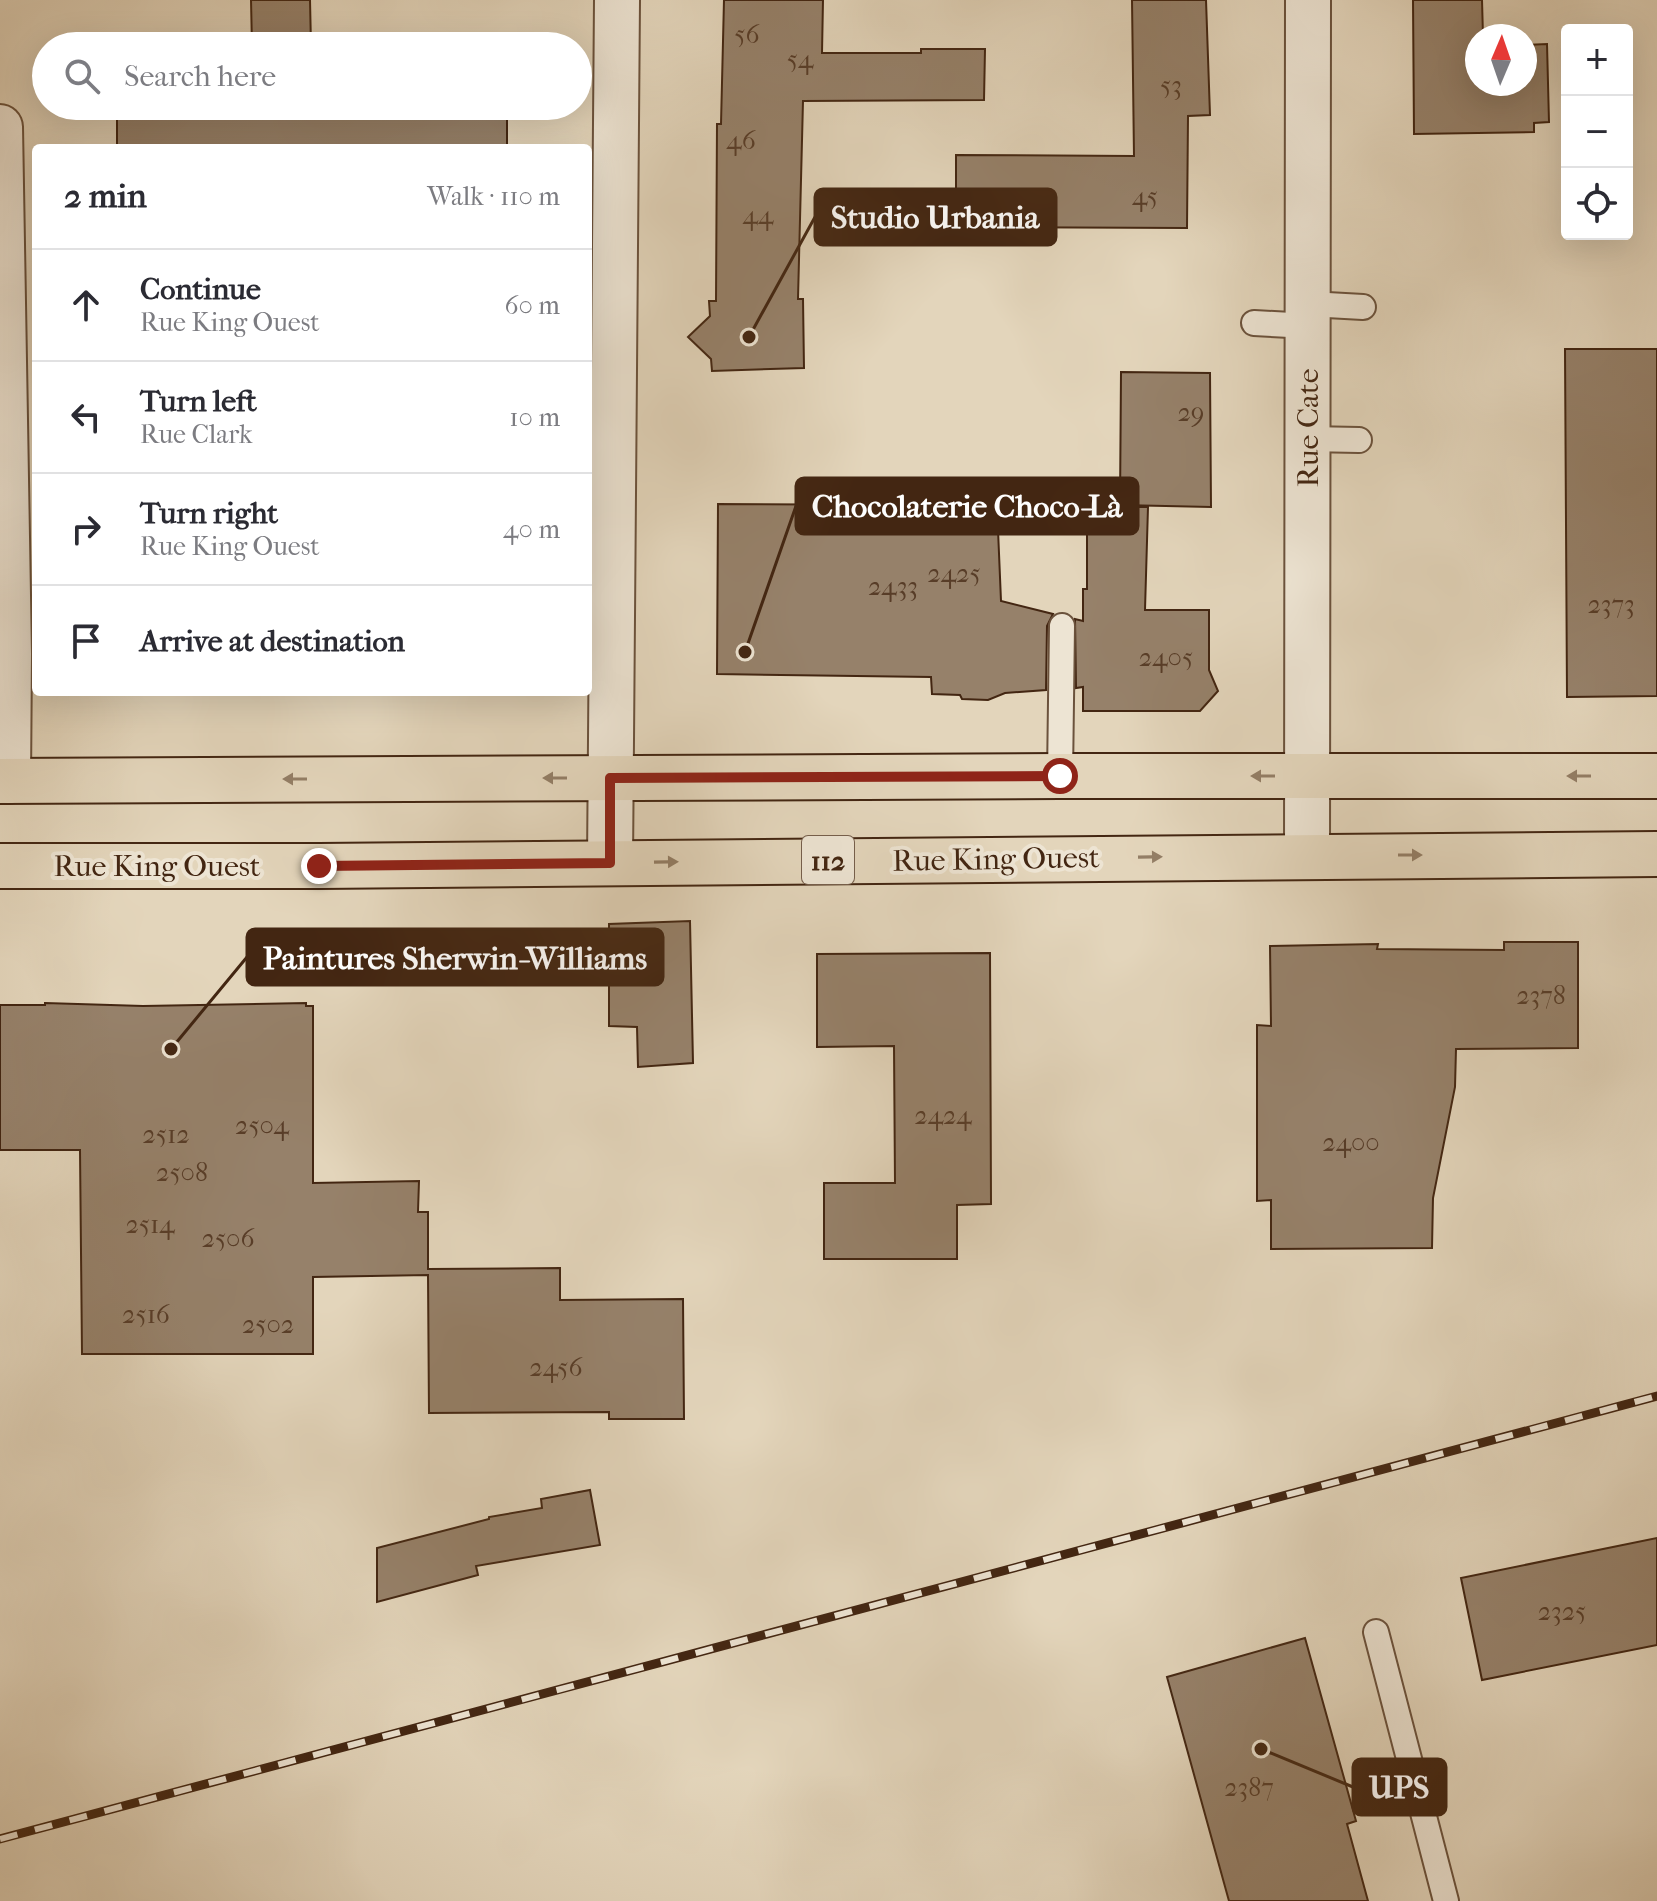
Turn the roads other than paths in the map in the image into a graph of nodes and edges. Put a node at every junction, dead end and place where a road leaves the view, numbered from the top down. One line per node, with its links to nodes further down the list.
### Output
1 (617, 0): 13 (street)
2 (1308, 0): 5 (street, Rue Cate)
3 (0, 127): 14 (street)
4 (1363, 307): 5 (lane)
5 (1309, 315): 6 (lane); 7 (street, Rue Cate)
6 (1254, 323)
7 (1308, 439): 8 (lane); 12 (street, Rue Cate)
8 (1359, 440)
9 (1062, 626): 10 (lane)
10 (1060, 776): 12 (main road, one-way to 10); 13 (main road)
11 (1657, 776): 12 (main road, one-way to 12)
12 (1308, 777): 16 (street, Rue Cate)
13 (610, 778): 14 (main road, one-way to 14); 17 (street)
14 (4, 781)
15 (1657, 854): 16 (main road, Rue King Ouest / 112, one-way to 15)
16 (1307, 856): 17 (main road, Rue King Ouest / 112, one-way to 16)
17 (610, 863): 18 (main road, Rue King Ouest / 112)
18 (0, 866)
19 (1376, 1632): 20 (lane)
20 (1446, 1901)

